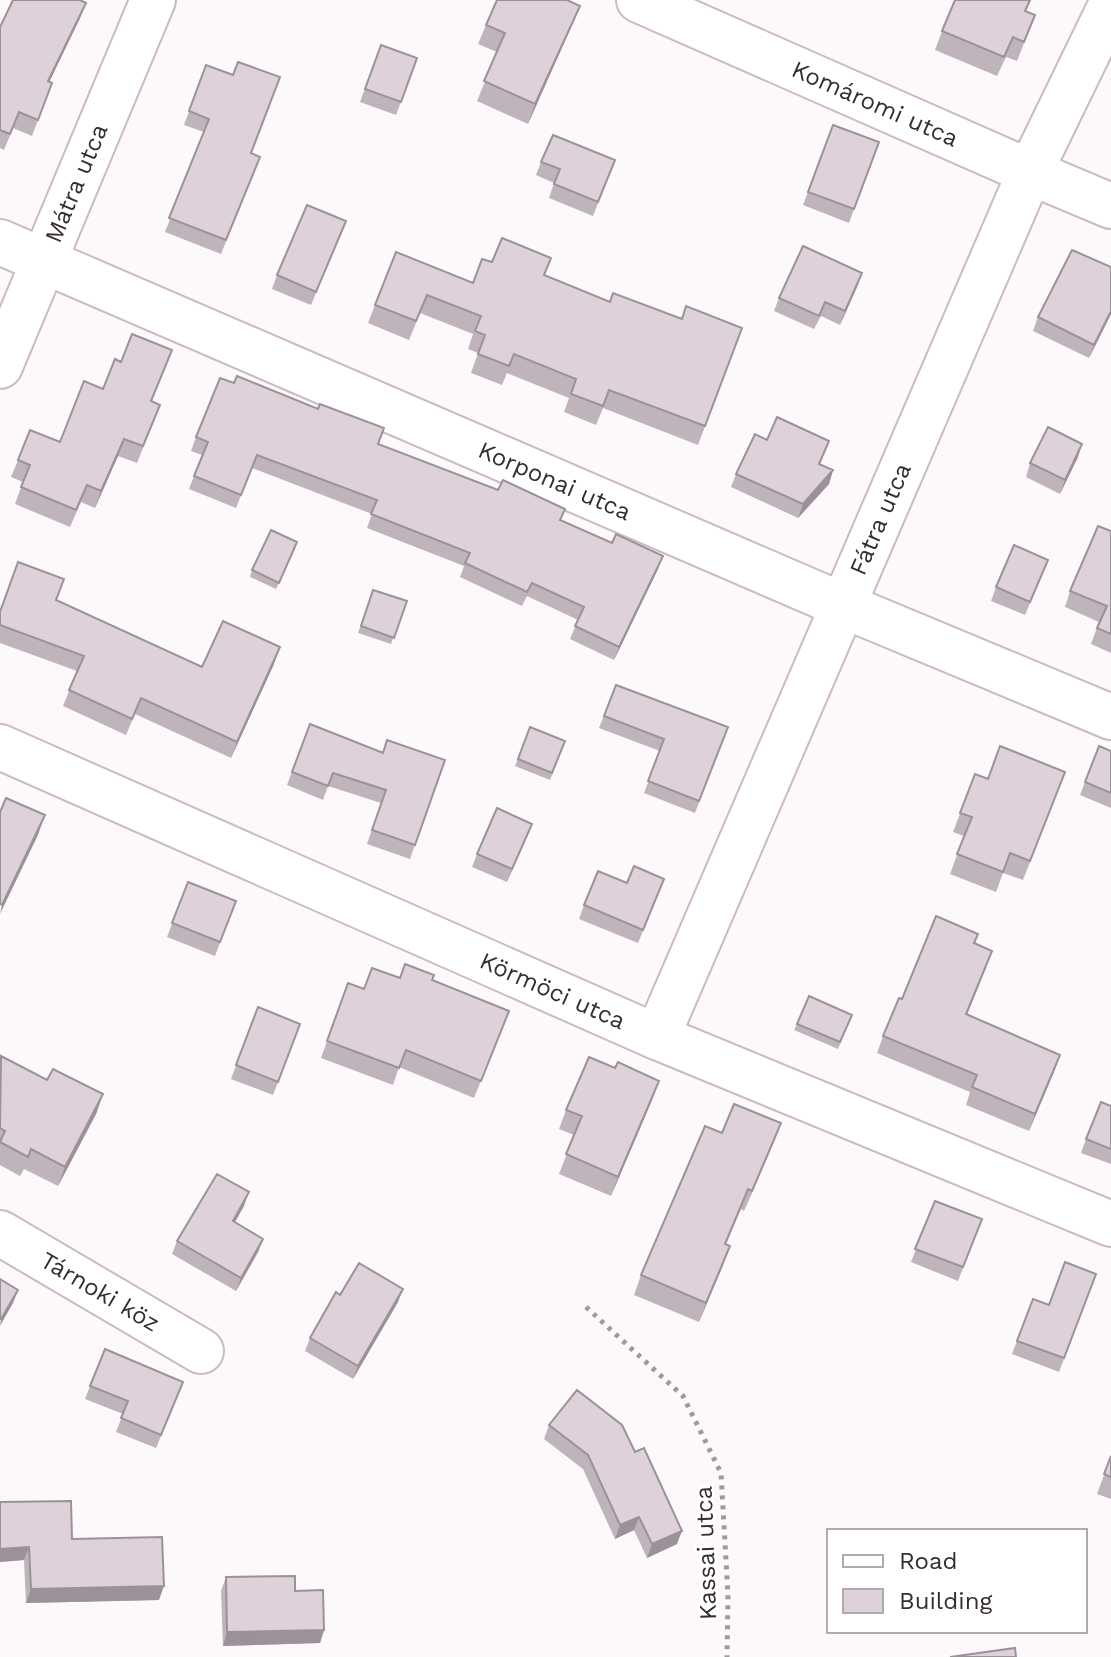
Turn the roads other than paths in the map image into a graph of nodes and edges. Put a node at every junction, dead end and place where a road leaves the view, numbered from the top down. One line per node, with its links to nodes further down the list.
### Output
1 (153, 0): 7 (street, Mátra utca)
2 (639, 0): 4 (street, Komáromi utca)
3 (1111, 5): 4 (street, Fátra utca)
4 (1030, 172): 5 (street, Komáromi utca); 9 (street, Fátra utca)
5 (1111, 206)
6 (0, 242): 7 (street, Korponai utca)
7 (45, 261): 8 (street, Mátra utca); 9 (street, Korponai utca)
8 (0, 366)
9 (842, 605): 10 (street, Korponai utca); 12 (street, Fátra utca)
10 (1111, 717)
11 (0, 747): 12 (street, Körmöci utca)
12 (657, 1037): 13 (street, Körmöci utca)
13 (1111, 1224)
14 (0, 1233): 15 (street, Tárnoki köz)
15 (201, 1351)

